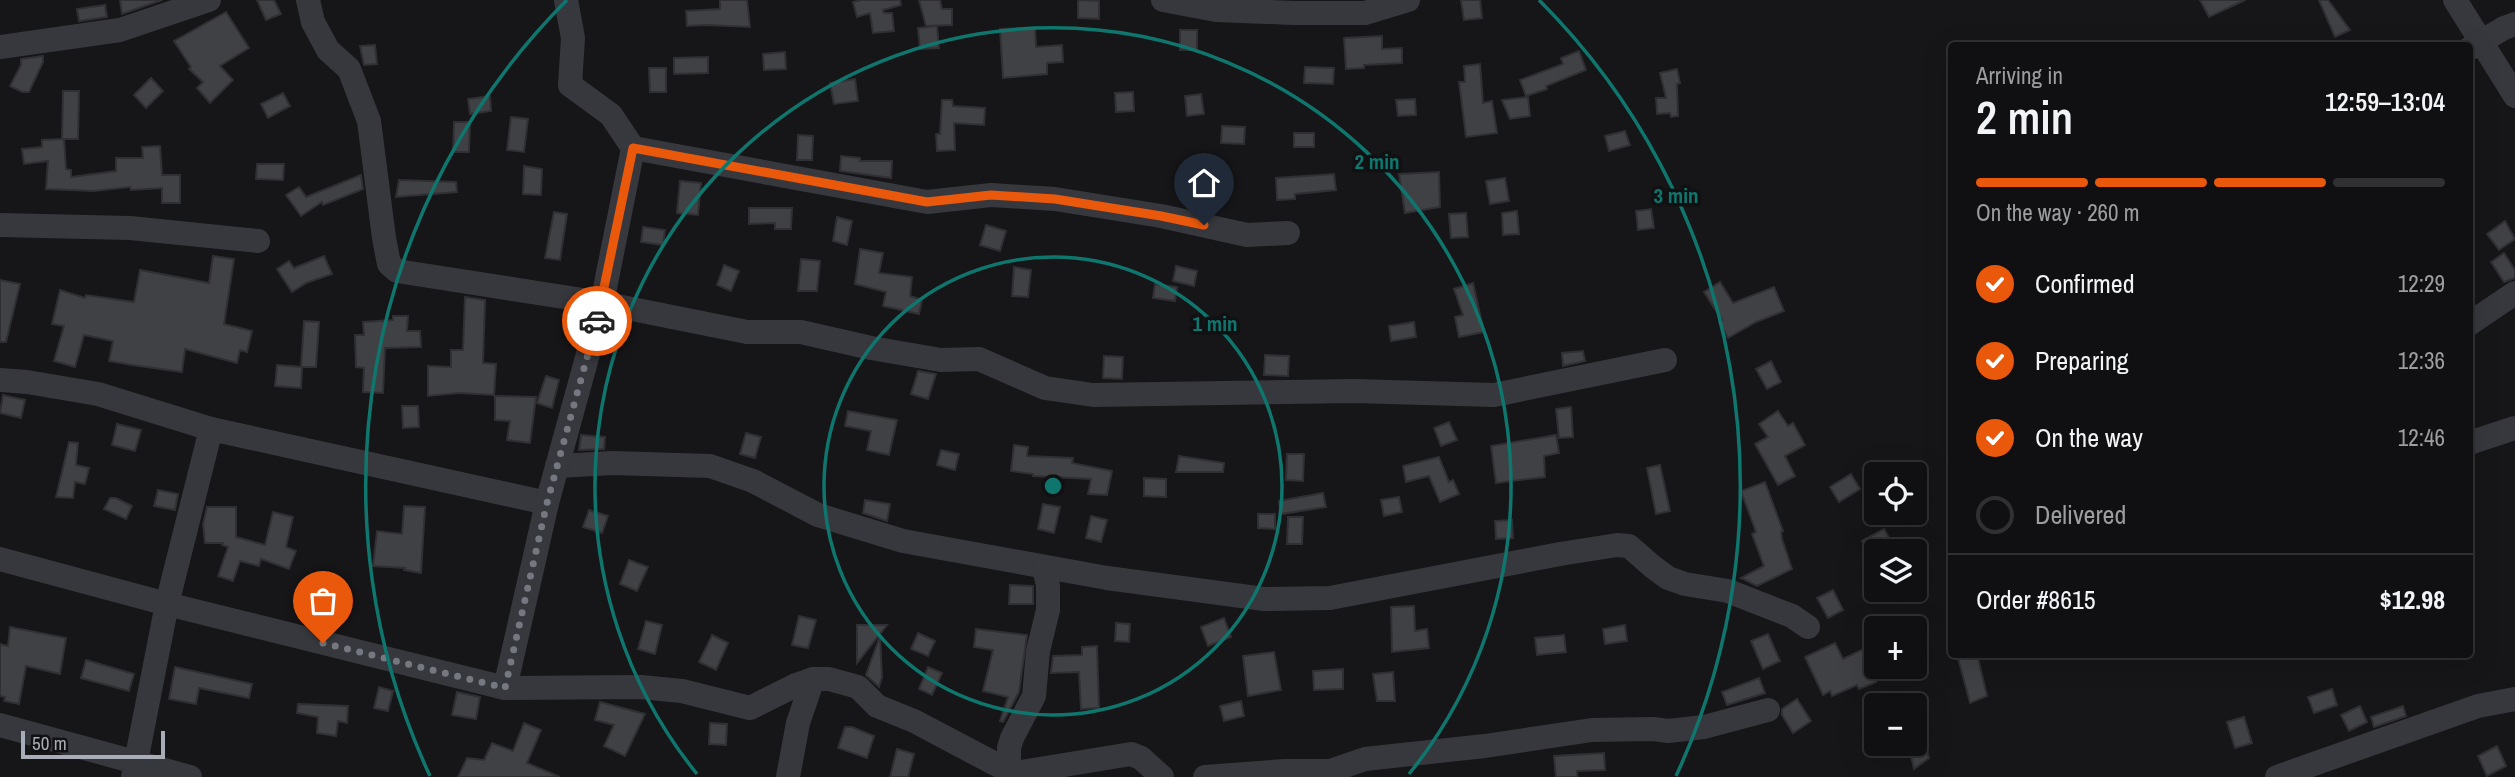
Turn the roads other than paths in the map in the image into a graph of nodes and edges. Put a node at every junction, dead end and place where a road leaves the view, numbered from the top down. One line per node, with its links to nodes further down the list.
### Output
1 (209, 0): 9 (street)
2 (308, 0): 16 (street)
3 (566, 0): 11 (street)
4 (1163, 0): 5 (street)
5 (1408, 0)
6 (2455, 0): 8 (street)
7 (2515, 23): 8 (street)
8 (2475, 45): 10 (street)
9 (0, 47)
10 (2515, 96)
11 (633, 148): 13 (street); 16 (street)
12 (0, 225): 14 (street)
13 (1288, 233)
14 (258, 241)
15 (2515, 293): 17 (street)
16 (602, 303): 18 (street); 23 (street)
17 (2473, 321)
18 (1665, 360)
19 (0, 380): 21 (street)
20 (2515, 428): 22 (street)
21 (211, 429): 24 (street); 27 (street)
22 (2473, 442)
23 (557, 466): 24 (street); 26 (street)
24 (547, 503): 30 (street)
25 (0, 559): 27 (street)
26 (1044, 567): 28 (street); 35 (street)
27 (167, 604): 30 (street); 34 (street)
28 (1808, 627)
29 (813, 680): 30 (street); 35 (street); 37 (street)
30 (505, 688)
31 (2515, 699): 40 (street)
32 (1768, 709): 39 (street)
33 (0, 725): 34 (street)
34 (134, 769): 36 (street)
35 (1015, 773): 38 (street)
36 (190, 777)
37 (788, 777)
38 (1162, 777)
39 (1205, 777)
40 (2277, 777)

